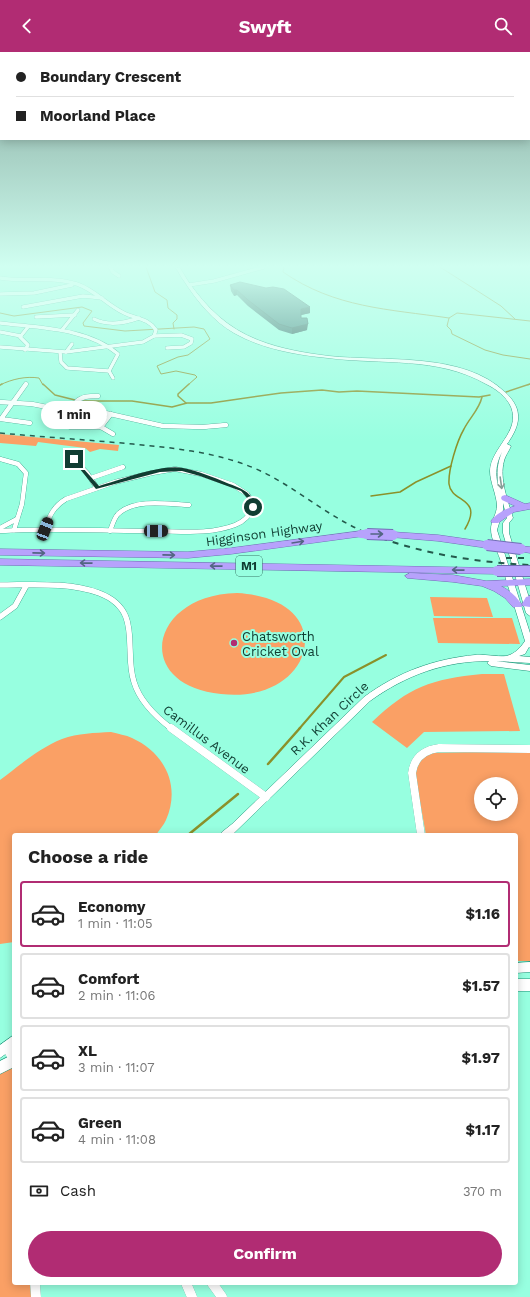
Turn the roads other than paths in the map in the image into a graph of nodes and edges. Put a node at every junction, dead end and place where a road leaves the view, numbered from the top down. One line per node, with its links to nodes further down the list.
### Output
1 (15, 325): 6 (street)
2 (66, 325): 7 (street)
3 (151, 325): 9 (street)
4 (226, 325): 11 (street)
5 (234, 325): 11 (street)
6 (28, 327): 7 (street); 10 (street)
7 (62, 330): 14 (street)
8 (0, 332): 10 (street)
9 (155, 333): 14 (street); 16 (street)
10 (21, 336): 17 (street)
11 (248, 336): 33 (street)
12 (72, 344): 20 (street)
13 (0, 347): 15 (street)
14 (109, 347): 20 (street); 21 (street)
15 (9, 348): 17 (street); 18 (street)
16 (167, 348)
17 (25, 350): 19 (street)
18 (0, 352)
19 (60, 352): 20 (street); 21 (street)
20 (66, 352)
21 (108, 371): 22 (street)
22 (113, 378)
23 (26, 384): 26 (street)
24 (98, 396): 28 (street)
25 (0, 402): 26 (street)
26 (12, 403): 27 (street); 30 (street)
27 (63, 411): 28 (street); 32 (street)
28 (77, 412): 29 (street)
29 (110, 414): 31 (street); 32 (street)
30 (30, 423)
31 (226, 425)
32 (101, 427): 34 (street)
33 (512, 432): 40 (street, one-way to 40); 42 (street)
34 (113, 434)
35 (67, 452): 38 (street)
36 (0, 459): 45 (street)
37 (123, 467): 38 (street)
38 (91, 478): 39 (street)
39 (97, 488): 48 (street); 50 (street)
40 (505, 498): 43 (highway); 44 (street)
41 (189, 505): 50 (street)
42 (500, 506): 44 (highway); 46 (street)
43 (527, 509): 44 (highway)
44 (509, 514): 46 (highway); 56 (street)
45 (17, 519): 47 (street); 49 (street)
46 (495, 521): 58 (street)
47 (0, 529): 49 (street)
48 (45, 529): 49 (street); 50 (street)
49 (14, 530)
50 (110, 531)
51 (525, 550): 52 (highway, Higginson Highway / M1, one-way to 51, bridge)
52 (0, 552)
53 (0, 562): 54 (highway, Higginson Highway / M1, one-way to 53)
54 (267, 567): 55 (highway, Higginson Highway / M1, one-way to 54, bridge); 57 (highway)
55 (530, 571)
56 (525, 582): 58 (highway); 61 (street)
57 (483, 583): 58 (highway); 61 (highway)
58 (510, 583): 61 (street)
59 (0, 585): 60 (street, Camillus Avenue)
60 (26, 586): 62 (street); 69 (street, Camillus Avenue)
61 (526, 605): 63 (street)
62 (0, 617)
63 (529, 643): 64 (street)
64 (503, 659): 65 (street, R.K. Khan Circle); 66 (street, R.K. Khan Circle)
65 (460, 660): 67 (street, R.K. Khan Circle); 69 (street, R.K. Khan Circle)
66 (530, 660)
67 (530, 668)
68 (530, 749): 71 (street)
69 (266, 797): 70 (street, R.K. Khan Circle)
70 (233, 831)
71 (421, 833)
72 (530, 967): 73 (street)
73 (518, 968)
74 (518, 984): 75 (street)
75 (530, 985)
76 (7, 1046): 77 (street)
77 (12, 1056)
78 (12, 1061): 79 (street)
79 (0, 1068)
80 (35, 1285): 83 (street)
81 (187, 1285): 84 (street)
82 (213, 1285): 85 (street)
83 (36, 1297)
84 (192, 1297)
85 (222, 1297)

